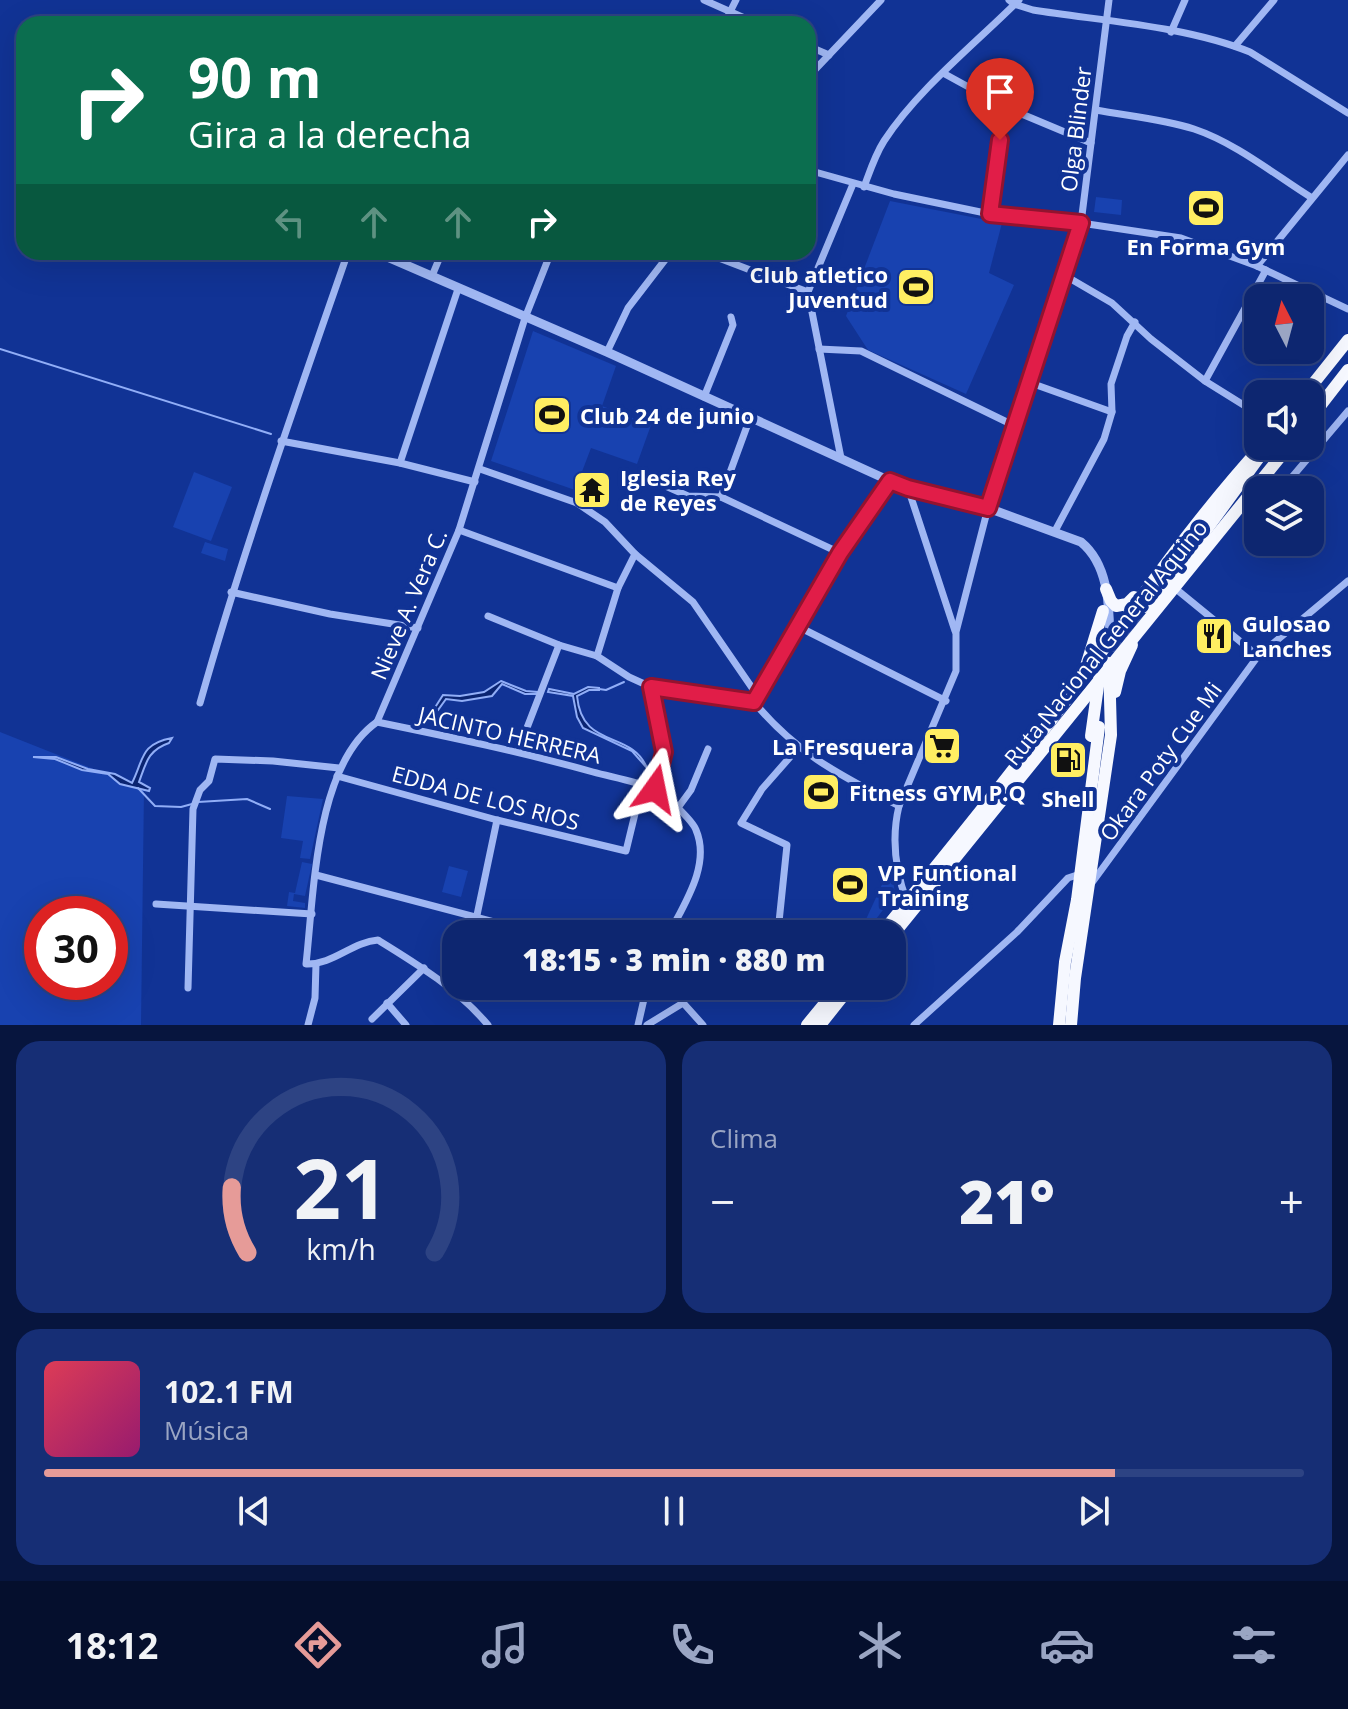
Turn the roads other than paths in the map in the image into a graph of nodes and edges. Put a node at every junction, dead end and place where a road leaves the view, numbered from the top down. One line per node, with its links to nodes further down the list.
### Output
1 (704, 0): 8 (street)
2 (736, 0): 8 (street)
3 (881, 0): 15 (street)
4 (1109, 0): 11 (street, Olga Blinder)
5 (1185, 0): 12 (street)
6 (1274, 0): 13 (street)
7 (1014, 1): 11 (street); 17 (street)
8 (730, 11): 9 (street); 10 (street)
9 (728, 16)
10 (741, 16)
11 (1106, 21): 12 (street); 19 (street, Olga Blinder)
12 (1171, 32): 13 (street)
13 (1235, 46): 20 (street)
14 (816, 49): 15 (street)
15 (829, 55): 16 (street)
16 (816, 69)
17 (943, 73): 18 (street); 25 (street)
18 (1005, 107): 21 (street); 27 (street)
19 (1096, 110): 21 (street, Olga Blinder); 26 (street)
20 (1348, 113)
21 (1091, 143): 28 (street, Olga Blinder)
22 (1348, 155): 26 (street)
23 (816, 172): 24 (street)
24 (853, 184): 25 (street); 40 (street)
25 (864, 187): 27 (street)
26 (1312, 198): 35 (street)
27 (990, 214): 28 (street)
28 (1081, 223): 35 (street); 37 (street, Olga Blinder)
29 (345, 260): 59 (street)
30 (395, 260): 38 (street)
31 (439, 260): 38 (street)
32 (548, 260): 43 (street, Nieve A. Vera C.)
33 (665, 260): 47 (street)
34 (724, 260): 40 (street)
35 (1257, 266): 36 (street)
36 (1266, 270): 41 (street); 50 (street)
37 (1064, 275): 44 (street); 51 (street, Olga Blinder)
38 (432, 276): 39 (street)
39 (458, 289): 43 (street); 64 (street)
40 (808, 292): 46 (street)
41 (1348, 309)
42 (731, 317): 52 (street)
43 (525, 318): 47 (street); 65 (street, Nieve A. Vera C.)
44 (1135, 322): 50 (street); 56 (street)
45 (1348, 340): 49 (highway)
46 (819, 349): 58 (street); 60 (street)
47 (607, 352): 52 (street)
48 (1348, 370): 53 (highway)
49 (1316, 380)
50 (1205, 381): 54 (street)
51 (1028, 382): 56 (street); 58 (street, Olga Blinder)
52 (704, 397): 57 (street)
53 (1324, 401)
54 (1244, 405)
55 (1348, 411): 67 (street)
56 (1112, 412): 74 (street)
57 (750, 418): 60 (street); 71 (street)
58 (1015, 426): 72 (street, Olga Blinder)
59 (281, 441): 64 (street); 82 (street)
60 (841, 458): 68 (street)
61 (1250, 460): 77 (highway, Ruta Nacional General Aquino)
62 (1260, 460): 83 (highway)
63 (1278, 460): 81 (highway, Ruta Nacional General Aquino)
64 (400, 463): 69 (street)
65 (480, 469): 69 (street, Nieve A. Vera C.); 76 (street)
66 (643, 476): 71 (street)
67 (1293, 476)
68 (890, 481): 70 (street); 75 (street)
69 (475, 482): 73 (street, Nieve A. Vera C.)
70 (908, 488): 72 (street); 89 (street)
71 (721, 497): 75 (street)
72 (988, 508): 74 (street); 89 (street, Olga Blinder)
73 (459, 530): 79 (street); 88 (street, Nieve A. Vera C.)
74 (1055, 531): 80 (street)
75 (840, 553): 86 (street)
76 (635, 554): 79 (street); 99 (street)
77 (1161, 569): 80 (highway); 90 (highway, Ruta Nacional General Aquino)
78 (1348, 581): 94 (street, Okara Poty Cue Mi)
79 (618, 588): 93 (street)
80 (1106, 589): 84 (street); 90 (street)
81 (1176, 589): 87 (highway, Ruta Nacional General Aquino); 94 (street)
82 (231, 592): 88 (street); 101 (street)
83 (1145, 607)
84 (1103, 611): 92 (street); 96 (highway)
85 (488, 616): 91 (street)
86 (797, 626): 99 (street); 100 (street)
87 (1140, 627): 95 (highway, Ruta Nacional General Aquino); 105 (highway)
88 (418, 628): 103 (street, Nieve A. Vera C.)
89 (956, 632): 100 (street, Olga Blinder)
90 (1110, 639): 92 (highway, Ruta Nacional General Aquino); 95 (highway)
91 (559, 645): 93 (street); 108 (street)
92 (1102, 650): 96 (highway, Ruta Nacional General Aquino); 97 (highway)
93 (597, 656): 98 (street)
94 (1258, 656): 117 (street, Okara Poty Cue Mi)
95 (1109, 665): 97 (highway, Ruta Nacional General Aquino); 105 (highway)
96 (1083, 677): 118 (highway, Ruta Nacional General Aquino)
97 (1100, 677): 102 (highway, Ruta Nacional General Aquino); 104 (highway)
98 (651, 687): 99 (street); 111 (street)
99 (755, 698): 106 (street)
100 (946, 701): 112 (street, Olga Blinder)
101 (200, 703)
102 (1066, 719): 104 (highway); 128 (highway, Ruta Nacional General Aquino)
103 (377, 722): 108 (street, JACINTO HERRERA); 109 (street, Nieve A. Vera C.)
104 (1096, 724): 115 (highway)
105 (1111, 735): 117 (highway)
106 (798, 748): 112 (street); 126 (street)
107 (708, 749): 113 (street)
108 (518, 751): 110 (street, JACINTO HERRERA)
109 (338, 772): 114 (street, EDDA DE LOS RIOS); 116 (street, Nieve A. Vera C.); 120 (street, EDDA DE LOS RIOS)
110 (642, 785): 111 (street, JACINTO HERRERA); 114 (street, EDDA DE LOS RIOS)
111 (655, 789): 113 (street, JACINTO HERRERA)
112 (899, 806): 118 (street, Olga Blinder)
113 (677, 809): 125 (street, JACINTO HERRERA)
114 (497, 820): 122 (street)
115 (1080, 874): 147 (street); 148 (highway)
116 (316, 875): 121 (street, Nieve A. Vera C.); 122 (street)
117 (1089, 886): 149 (highway)
118 (907, 902): 127 (highway, Ruta Nacional General Aquino)
119 (156, 904): 120 (street)
120 (192, 906): 121 (street); 131 (street)
121 (312, 914): 129 (street, Nieve A. Vera C.)
122 (476, 916): 123 (street); 124 (street)
123 (475, 920)
124 (490, 920)
125 (676, 920)
126 (779, 920)
127 (892, 920)
128 (905, 920)
129 (316, 964): 130 (street); 140 (street)
130 (424, 968): 136 (street); 142 (street)
131 (188, 988)
132 (644, 1000): 143 (street)
133 (680, 1000): 137 (street)
134 (828, 1000): 146 (highway)
135 (840, 1000): 139 (highway)
136 (387, 1003): 138 (street); 141 (street)
137 (683, 1003): 144 (street); 145 (street)
138 (372, 1019)
139 (822, 1024)
140 (308, 1025)
141 (406, 1025)
142 (488, 1025)
143 (638, 1025)
144 (647, 1025)
145 (703, 1025)
146 (807, 1025)
147 (914, 1025)
148 (1059, 1025)
149 (1071, 1025)

